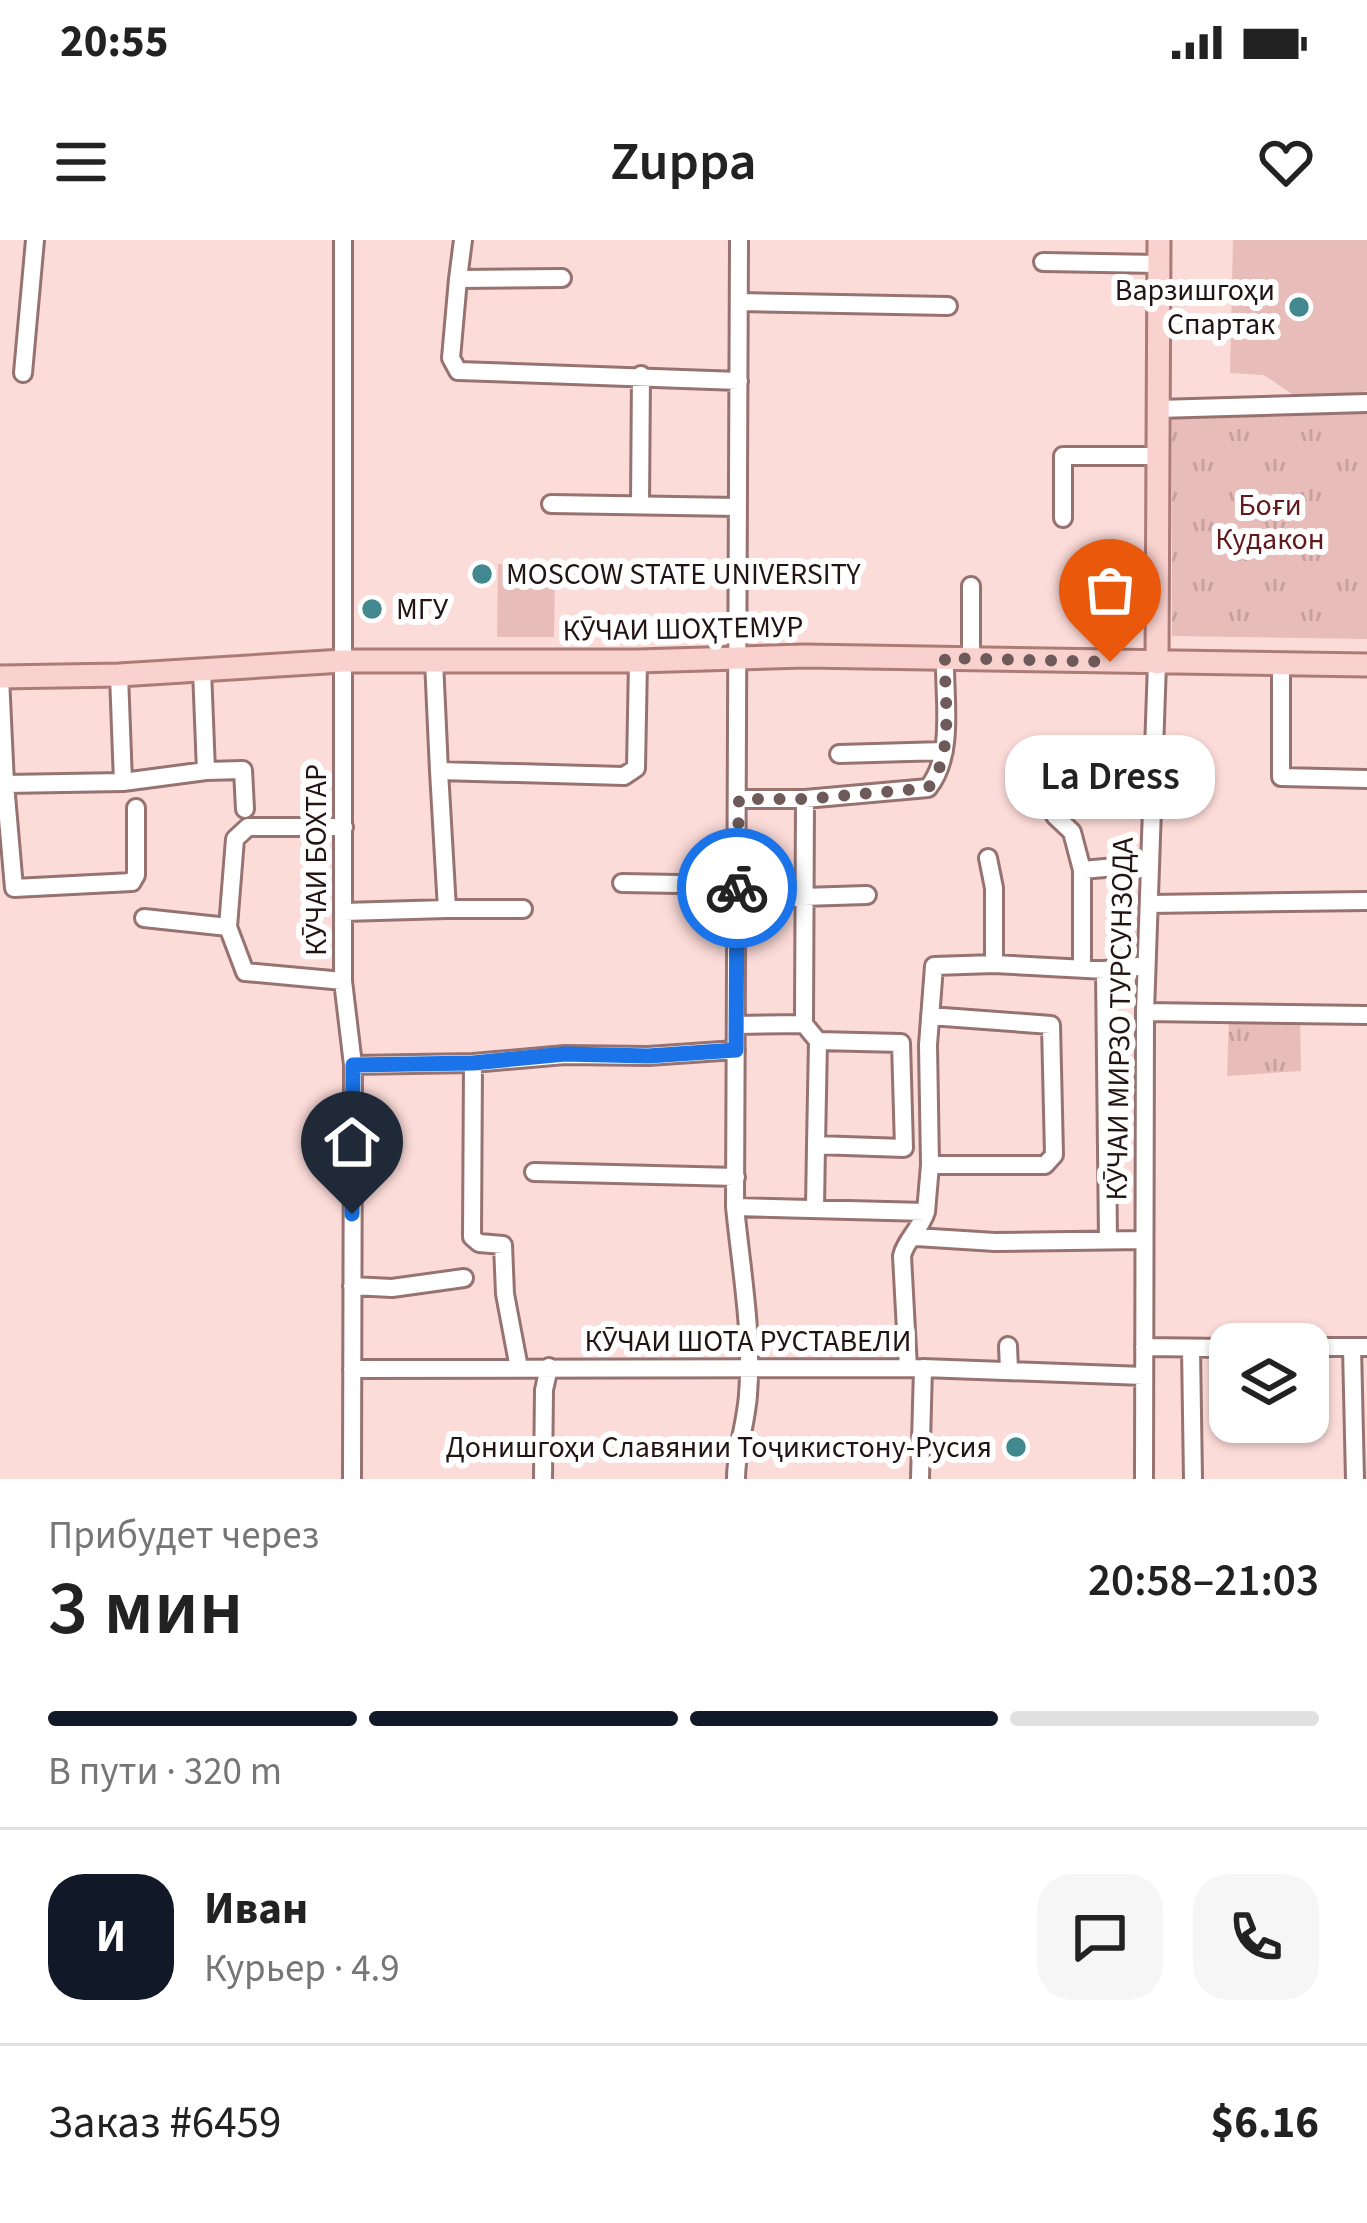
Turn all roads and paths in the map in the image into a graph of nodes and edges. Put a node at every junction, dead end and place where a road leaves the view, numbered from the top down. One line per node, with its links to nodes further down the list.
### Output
1 (34, 240): 12 (street)
2 (343, 240): 26 (street, КӮЧАИ БОХТАР)
3 (463, 240): 9 (street)
4 (739, 240): 10 (street)
5 (1159, 240): 7 (main road)
6 (1043, 262): 7 (street)
7 (1159, 264): 16 (main road)
8 (562, 278): 9 (street)
9 (458, 279): 13 (street)
10 (739, 302): 11 (street); 14 (street)
11 (948, 306)
12 (23, 373)
13 (641, 375): 14 (street); 19 (street)
14 (739, 380): 20 (street)
15 (1367, 403): 16 (street)
16 (1157, 409): 17 (main road)
17 (1157, 456): 21 (street); 29 (main road)
18 (551, 504): 19 (street)
19 (640, 504): 20 (street)
20 (739, 507): 25 (street)
21 (1063, 518)
22 (971, 586): 23 (street)
23 (971, 656): 24 (main road, КӮЧАИ ШОҲТЕМУР); 29 (main road, КӮЧАИ ШОҲТЕМУР)
24 (945, 658): 25 (main road, КӮЧАИ ШОҲТЕМУР); 35 (street)
25 (738, 659): 28 (main road, КӮЧАИ ШОҲТЕМУР); 42 (street)
26 (343, 661): 27 (main road, КӮЧАИ ШОҲТЕМУР); 32 (main road, КӮЧАИ ШОҲТЕМУР); 47 (street, КӮЧАИ БОХТАР)
27 (434, 661): 28 (main road, КӮЧАИ ШОҲТЕМУР); 37 (street)
28 (638, 661): 37 (street)
29 (1157, 663): 30 (main road, КӮЧАИ ШОҲТЕМУР); 49 (street, КӮЧАИ МИРЗО ТУРСУНЗОДА)
30 (1281, 664): 31 (main road, КӮЧАИ ШОҲТЕМУР); 39 (street)
31 (1367, 665)
32 (202, 670): 33 (main road, КӮЧАИ ШОҲТЕМУР); 38 (street)
33 (119, 675): 34 (main road, КӮЧАИ ШОҲТЕМУР); 40 (street)
34 (0, 677): 41 (street)
35 (944, 751): 36 (street); 43 (street)
36 (839, 754)
37 (439, 771): 57 (street)
38 (206, 772): 40 (street); 45 (street)
39 (1367, 779)
40 (124, 782): 41 (street)
41 (5, 784): 44 (street)
42 (739, 799): 43 (street); 52 (street)
43 (805, 799): 54 (street)
44 (136, 808)
45 (245, 808)
46 (1055, 816): 50 (street)
47 (344, 827): 59 (street, КӮЧАИ БОХТАР); 61 (street)
48 (988, 858): 62 (street)
49 (1150, 864): 50 (street); 56 (street, КӮЧАИ МИРЗО ТУРСУНЗОДА)
50 (1082, 870): 64 (street)
51 (622, 883): 52 (street)
52 (737, 892): 54 (street); 71 (street)
53 (867, 896): 54 (street)
54 (805, 898): 70 (street)
55 (1367, 901): 56 (street)
56 (1149, 904): 63 (street, КӮЧАИ МИРЗО ТУРСУНЗОДА)
57 (447, 909): 58 (street); 59 (street)
58 (523, 909)
59 (344, 912): 66 (street, КӮЧАИ БОХТАР)
60 (144, 918): 61 (street)
61 (228, 927): 66 (street)
62 (994, 964): 64 (street); 69 (street)
63 (1146, 964): 65 (street); 67 (street, КӮЧАИ МИРЗО ТУРСУНЗОДА)
64 (1082, 968): 65 (street)
65 (1105, 970): 84 (street)
66 (343, 981): 75 (street, КӮЧАИ БОХТАР)
67 (1145, 1012): 68 (street); 85 (street, КӮЧАИ МИРЗО ТУРСУНЗОДА)
68 (1367, 1015)
69 (931, 1016): 77 (street); 77 (street)
70 (804, 1024): 71 (street); 72 (street)
71 (736, 1025): 73 (street)
72 (818, 1041): 76 (street); 76 (street)
73 (736, 1050): 74 (street); 79 (street)
74 (473, 1063): 75 (street); 94 (street)
75 (353, 1065): 87 (street, КӮЧАИ БОХТАР)
76 (816, 1145): 81 (street)
77 (930, 1165): 82 (street)
78 (534, 1172): 79 (street)
79 (736, 1178): 80 (street)
80 (735, 1207): 81 (street); 97 (street)
81 (815, 1208): 82 (street)
82 (926, 1212): 83 (street)
83 (916, 1237): 84 (street); 95 (street)
84 (1108, 1240): 85 (street)
85 (1143, 1240): 89 (street, КӮЧАИ МИРЗО ТУРСУНЗОДА)
86 (464, 1278): 87 (street)
87 (352, 1286): 96 (street, КӮЧАИ БОХТАР)
88 (1008, 1346): 98 (street)
89 (1144, 1347): 91 (street); 99 (street, КӮЧАИ МИРЗО ТУРСУНЗОДА)
90 (1359, 1347): 106 (street)
91 (1191, 1348): 92 (street); 105 (street)
92 (1209, 1348)
93 (549, 1367): 94 (street, КӮЧАИ ШОТА РУСТАВЕЛИ); 97 (street, КӮЧАИ ШОТА РУСТАВЕЛИ); 101 (street)
94 (519, 1368): 96 (street, КӮЧАИ ШОТА РУСТАВЕЛИ)
95 (915, 1368): 97 (street, КӮЧАИ ШОТА РУСТАВЕЛИ); 98 (street, КӮЧАИ ШОТА РУСТАВЕЛИ); 103 (street)
96 (352, 1369): 100 (street, КӮЧАИ БОХТАР)
97 (748, 1369): 102 (street)
98 (1009, 1370): 99 (street, КӮЧАИ ШОТА РУСТАВЕЛИ)
99 (1144, 1376): 104 (street, КӮЧАИ МИРЗО ТУРСУНЗОДА)
100 (352, 1479)
101 (543, 1479)
102 (736, 1479)
103 (920, 1479)
104 (1144, 1479)
105 (1193, 1479)
106 (1355, 1479)

